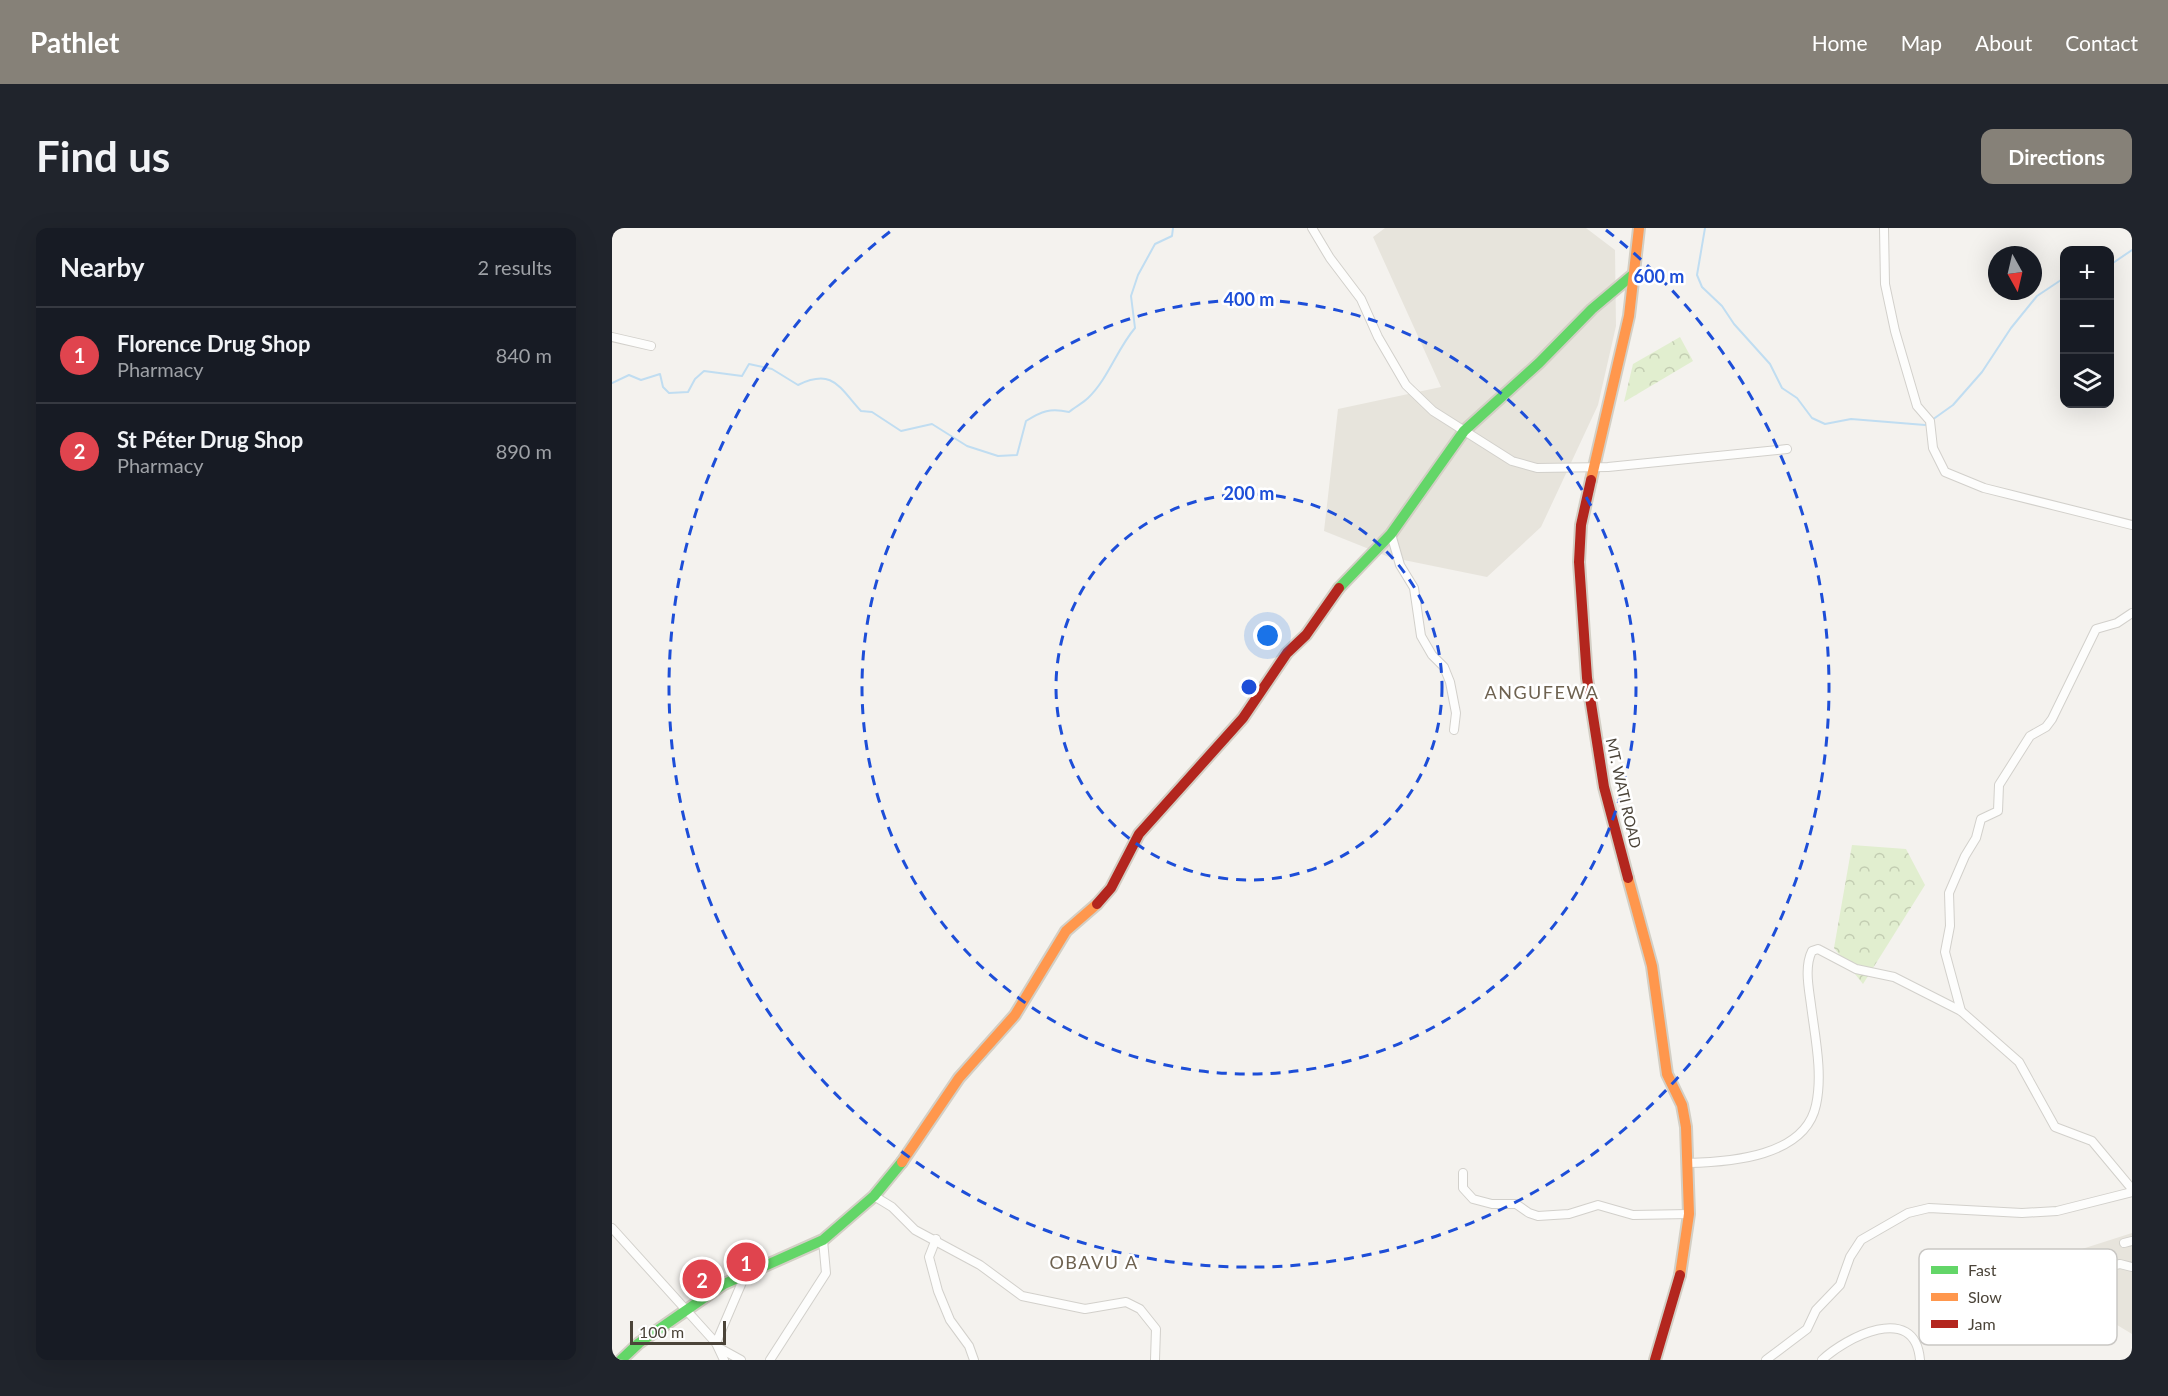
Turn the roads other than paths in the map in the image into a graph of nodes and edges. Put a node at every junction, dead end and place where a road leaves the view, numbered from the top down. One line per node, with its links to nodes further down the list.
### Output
1 (1312, 228): 7 (street)
2 (1639, 228): 4 (street, MT. WATI ROAD)
3 (1884, 228): 10 (street)
4 (1636, 272): 7 (street); 9 (street, MT. WATI ROAD)
5 (612, 337): 6 (street)
6 (651, 346)
7 (1464, 431): 9 (street); 11 (street)
8 (1787, 449): 9 (street)
9 (1596, 466): 15 (street, MT. WATI ROAD)
10 (2132, 525)
11 (1391, 534): 13 (street); 18 (street)
12 (2132, 613): 14 (street)
13 (1454, 730)
14 (1961, 1011): 15 (street); 17 (street)
15 (1688, 1163): 19 (street, MT. WATI ROAD)
16 (1463, 1173): 19 (street)
17 (2132, 1191): 35 (street)
18 (874, 1196): 21 (street); 22 (street)
19 (1689, 1214): 34 (street, MT. WATI ROAD)
20 (612, 1228): 26 (street)
21 (936, 1239): 32 (street); 33 (street)
22 (823, 1240): 25 (street); 31 (street)
23 (2117, 1265): 24 (street)
24 (2132, 1267)
25 (746, 1273): 26 (street); 27 (street)
26 (687, 1310): 27 (street); 28 (street)
27 (718, 1346): 29 (street); 30 (street)
28 (621, 1360)
29 (724, 1360)
30 (741, 1360)
31 (770, 1360)
32 (974, 1360)
33 (1155, 1360)
34 (1655, 1360)
35 (1766, 1360)
36 (1822, 1360): 37 (street)
37 (1920, 1360)

